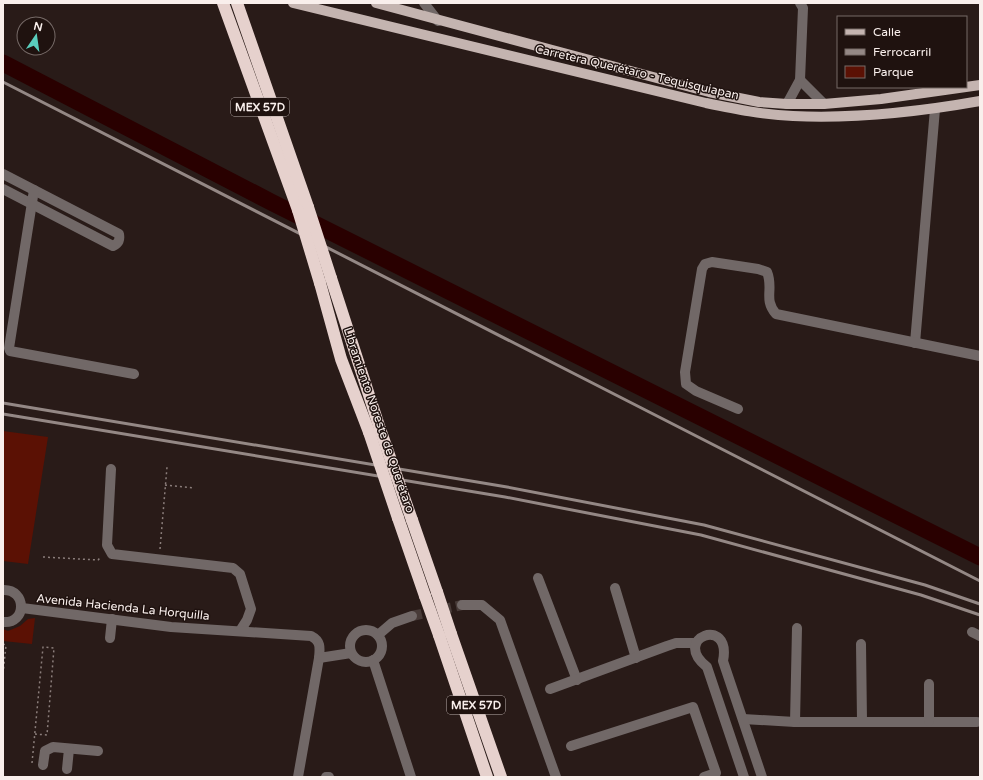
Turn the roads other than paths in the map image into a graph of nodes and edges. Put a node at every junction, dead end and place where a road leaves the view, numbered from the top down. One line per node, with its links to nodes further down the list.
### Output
1 (223, 3): 20 (highway, Libramiento Noreste de Querétaro / MEX 57D)
2 (237, 3): 20 (highway, Libramiento Noreste de Querétaro / MEX 57D)
3 (293, 3): 15 (main road, Carretera Querétaro - Tequisquiapan)
4 (376, 3): 7 (main road, Carretera Querétaro - Tequisquiapan)
5 (424, 3): 7 (street)
6 (800, 3): 8 (street)
7 (438, 21): 13 (main road, Carretera Querétaro - Tequisquiapan)
8 (800, 80): 13 (street); 14 (street)
9 (980, 85): 10 (main road, Carretera Querétaro - Tequisquiapan)
10 (967, 87)
11 (959, 88): 14 (main road, Carretera Querétaro - Tequisquiapan)
12 (980, 101): 15 (main road, Carretera Querétaro - Tequisquiapan)
13 (787, 104): 14 (main road, Carretera Querétaro - Tequisquiapan)
14 (824, 104)
15 (935, 109): 21 (street)
16 (3, 174): 18 (street)
17 (3, 189): 19 (street)
18 (34, 190): 19 (street); 19 (street)
19 (32, 204): 23 (street)
20 (303, 209): 25 (highway, Libramiento Noreste de Querétaro / MEX 57D, bridge)
21 (914, 343): 22 (street); 24 (street)
22 (980, 356)
23 (134, 374)
24 (738, 409)
25 (374, 430): 64 (highway, Libramiento Noreste de Querétaro / MEX 57D, bridge); 65 (highway, Libramiento Noreste de Querétaro / MEX 57D, bridge)
26 (111, 469): 36 (street)
27 (538, 578): 47 (street)
28 (616, 588): 43 (street)
29 (3, 590): 31 (street, Avenida Hacienda La Horquilla)
30 (462, 605): 66 (street)
31 (22, 608): 33 (street, Avenida Hacienda La Horquilla); 34 (street, Avenida Hacienda La Horquilla)
32 (412, 616): 37 (street)
33 (112, 619): 36 (street, Avenida Hacienda La Horquilla); 38 (street)
34 (3, 622)
35 (797, 628): 53 (street)
36 (240, 631): 42 (street, Avenida Hacienda La Horquilla)
37 (378, 635): 41 (street); 44 (street)
38 (110, 638)
39 (696, 643): 43 (street); 45 (street); 46 (street)
40 (861, 644): 51 (street)
41 (351, 653): 42 (street); 44 (street)
42 (320, 658): 60 (street)
43 (636, 658): 47 (street)
44 (373, 660): 63 (street)
45 (723, 660): 46 (street); 50 (street)
46 (707, 667): 68 (street)
47 (577, 680): 49 (street)
48 (930, 684): 52 (street)
49 (550, 689)
50 (743, 719): 53 (street); 69 (street)
51 (862, 720): 52 (street); 53 (street)
52 (929, 721): 54 (street)
53 (795, 722)
54 (977, 722)
55 (571, 746): 67 (street)
56 (69, 749): 57 (street); 58 (street); 59 (street)
57 (98, 751)
58 (43, 765)
59 (67, 769)
60 (298, 777)
61 (326, 777): 62 (street)
62 (329, 777)
63 (411, 777)
64 (486, 777)
65 (500, 777)
66 (556, 777)
67 (704, 777)
68 (744, 777)
69 (762, 777)

